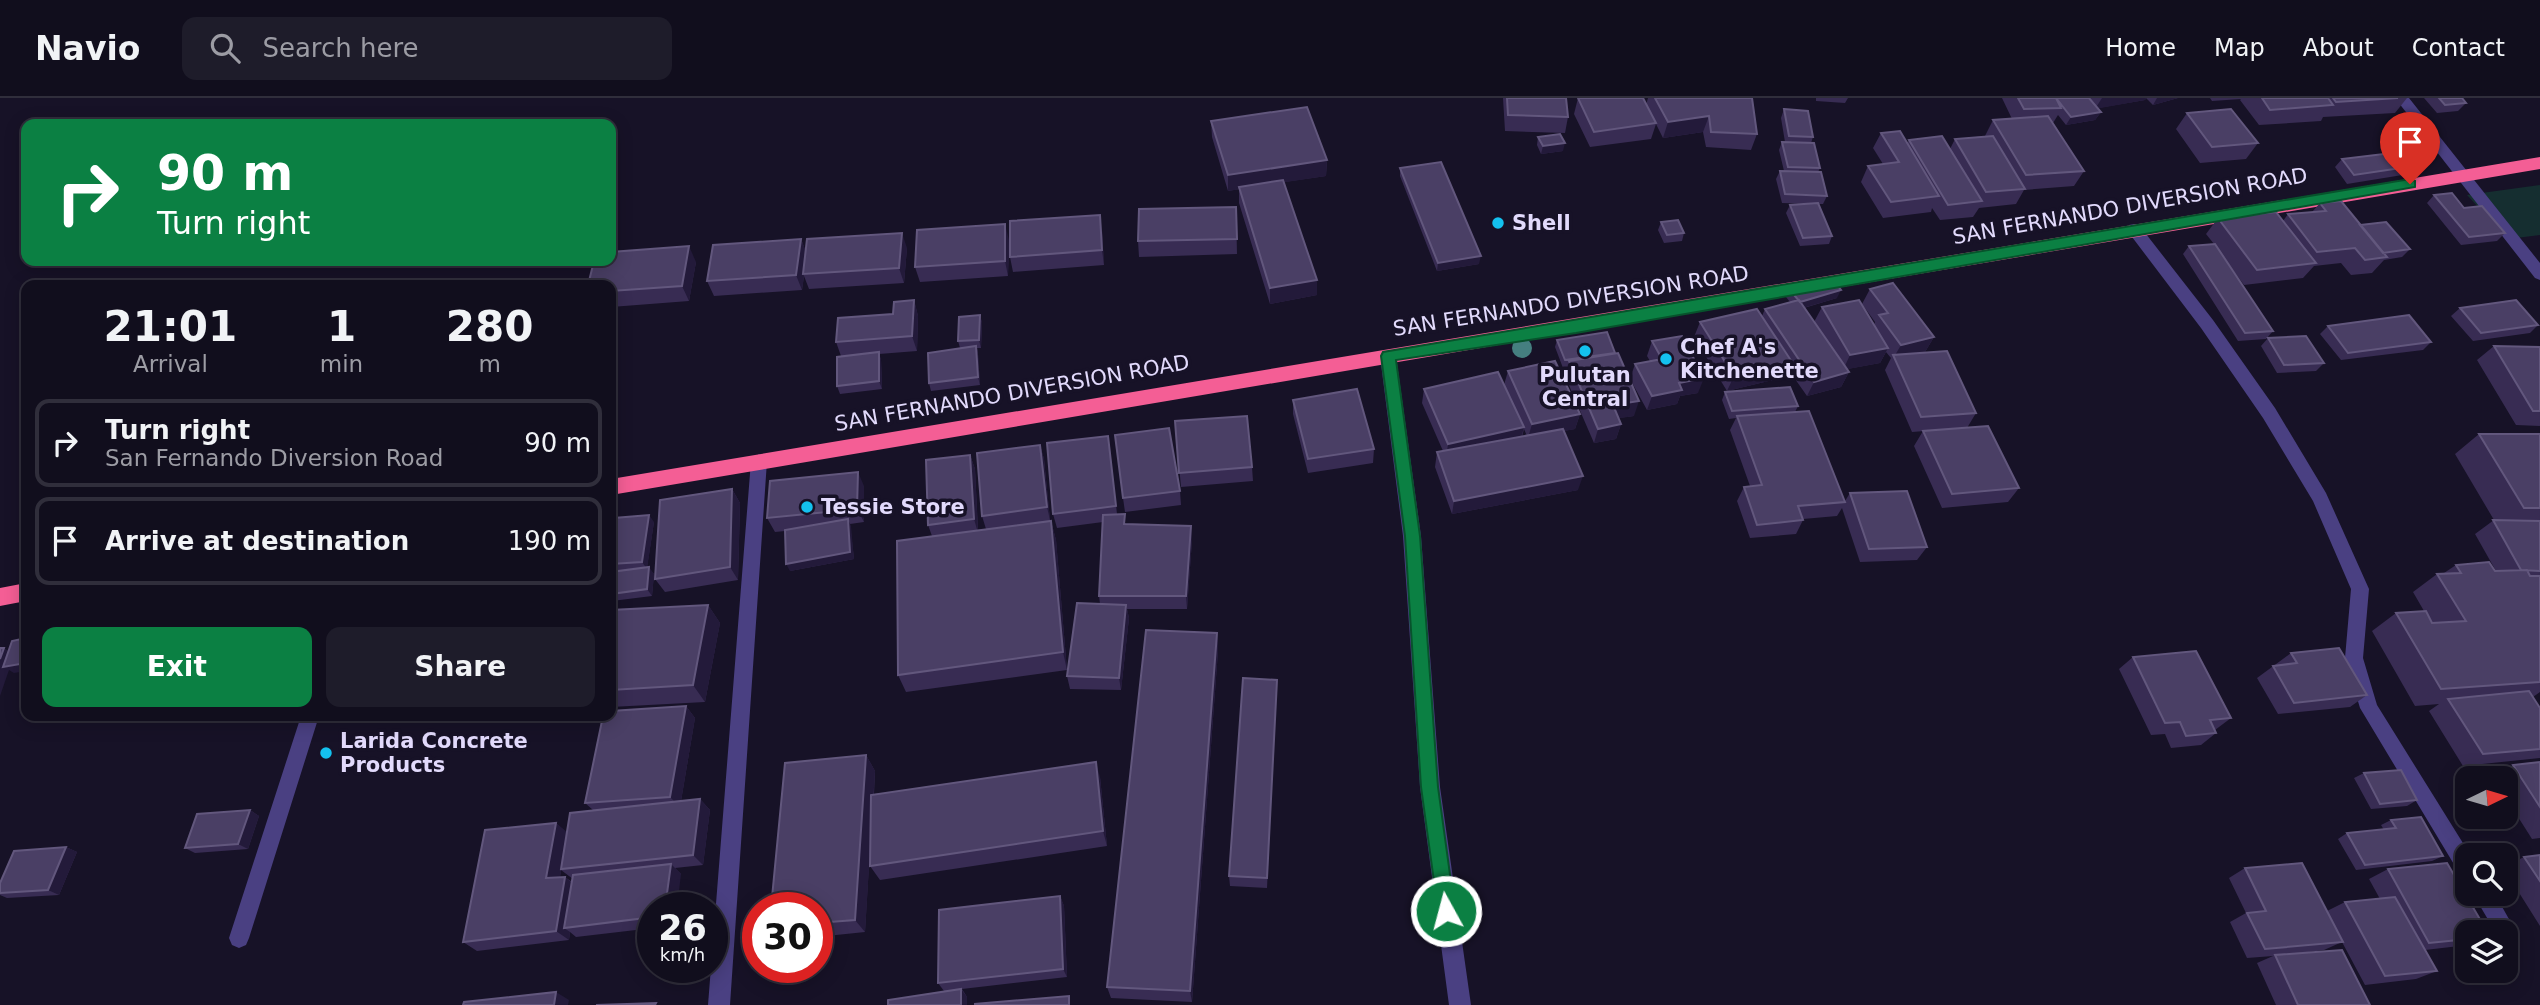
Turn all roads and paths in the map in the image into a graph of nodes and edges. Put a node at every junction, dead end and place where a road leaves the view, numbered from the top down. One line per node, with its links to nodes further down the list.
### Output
1 (2402, 98): 3 (street)
2 (2540, 163): 3 (highway, SAN FERNANDO DIVERSION ROAD)
3 (2465, 175): 4 (highway, SAN FERNANDO DIVERSION ROAD); 5 (street)
4 (2134, 229): 6 (highway, SAN FERNANDO DIVERSION ROAD); 12 (street)
5 (2540, 274)
6 (1388, 356): 7 (highway, SAN FERNANDO DIVERSION ROAD); 15 (street)
7 (759, 461): 8 (highway, SAN FERNANDO DIVERSION ROAD); 14 (street)
8 (616, 486)
9 (21, 593): 10 (highway)
10 (0, 597)
11 (308, 721): 13 (street)
12 (2455, 848)
13 (239, 938)
14 (719, 1005)
15 (1460, 1005)

